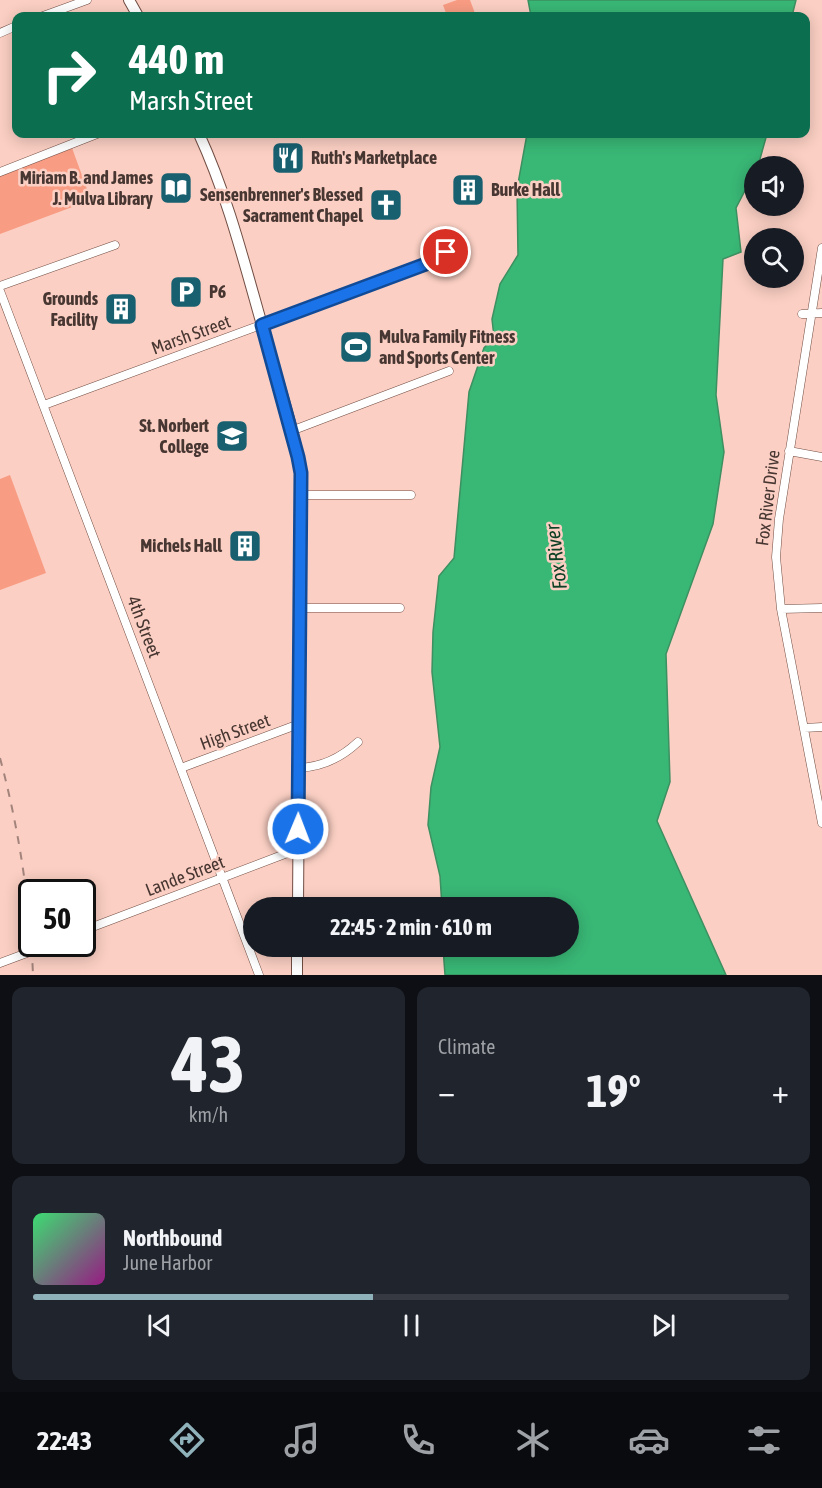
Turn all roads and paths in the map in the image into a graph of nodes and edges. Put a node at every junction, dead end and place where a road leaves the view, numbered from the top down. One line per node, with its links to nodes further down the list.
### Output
1 (87, 0): 2 (street)
2 (54, 12)
3 (87, 138): 5 (street)
4 (201, 138): 13 (main road)
5 (0, 172)
6 (115, 245): 9 (street)
7 (822, 248): 11 (street, Fox River Drive)
8 (446, 252): 13 (street, Marsh Street)
9 (0, 289): 15 (street, 4th Street)
10 (802, 314): 11 (street)
11 (812, 314): 12 (street); 17 (street, Fox River Drive)
12 (822, 314)
13 (262, 325): 15 (street, Marsh Street); 16 (main road)
14 (449, 371): 16 (street)
15 (44, 405): 29 (street, 4th Street)
16 (291, 431): 19 (main road)
17 (789, 452): 18 (street); 24 (street, Fox River Drive)
18 (822, 457)
19 (301, 495): 20 (street); 21 (main road)
20 (411, 495)
21 (300, 608): 22 (street); 25 (main road)
22 (400, 608)
23 (822, 608): 24 (street)
24 (781, 609): 27 (street, Fox River Drive)
25 (299, 724): 29 (street, High Street); 30 (main road)
26 (822, 727): 27 (street)
27 (804, 728): 31 (street, Fox River Drive)
28 (358, 742): 30 (street)
29 (181, 768): 33 (street, 4th Street)
30 (299, 768): 32 (main road)
31 (822, 823)
32 (298, 849): 33 (street, Lande Street); 34 (main road)
33 (222, 878): 35 (street, Lande Street); 39 (street, 4th Street)
34 (298, 897)
35 (96, 926)
36 (18, 956): 38 (street)
37 (297, 957): 40 (main road)
38 (0, 963)
39 (259, 975)
40 (297, 975)

